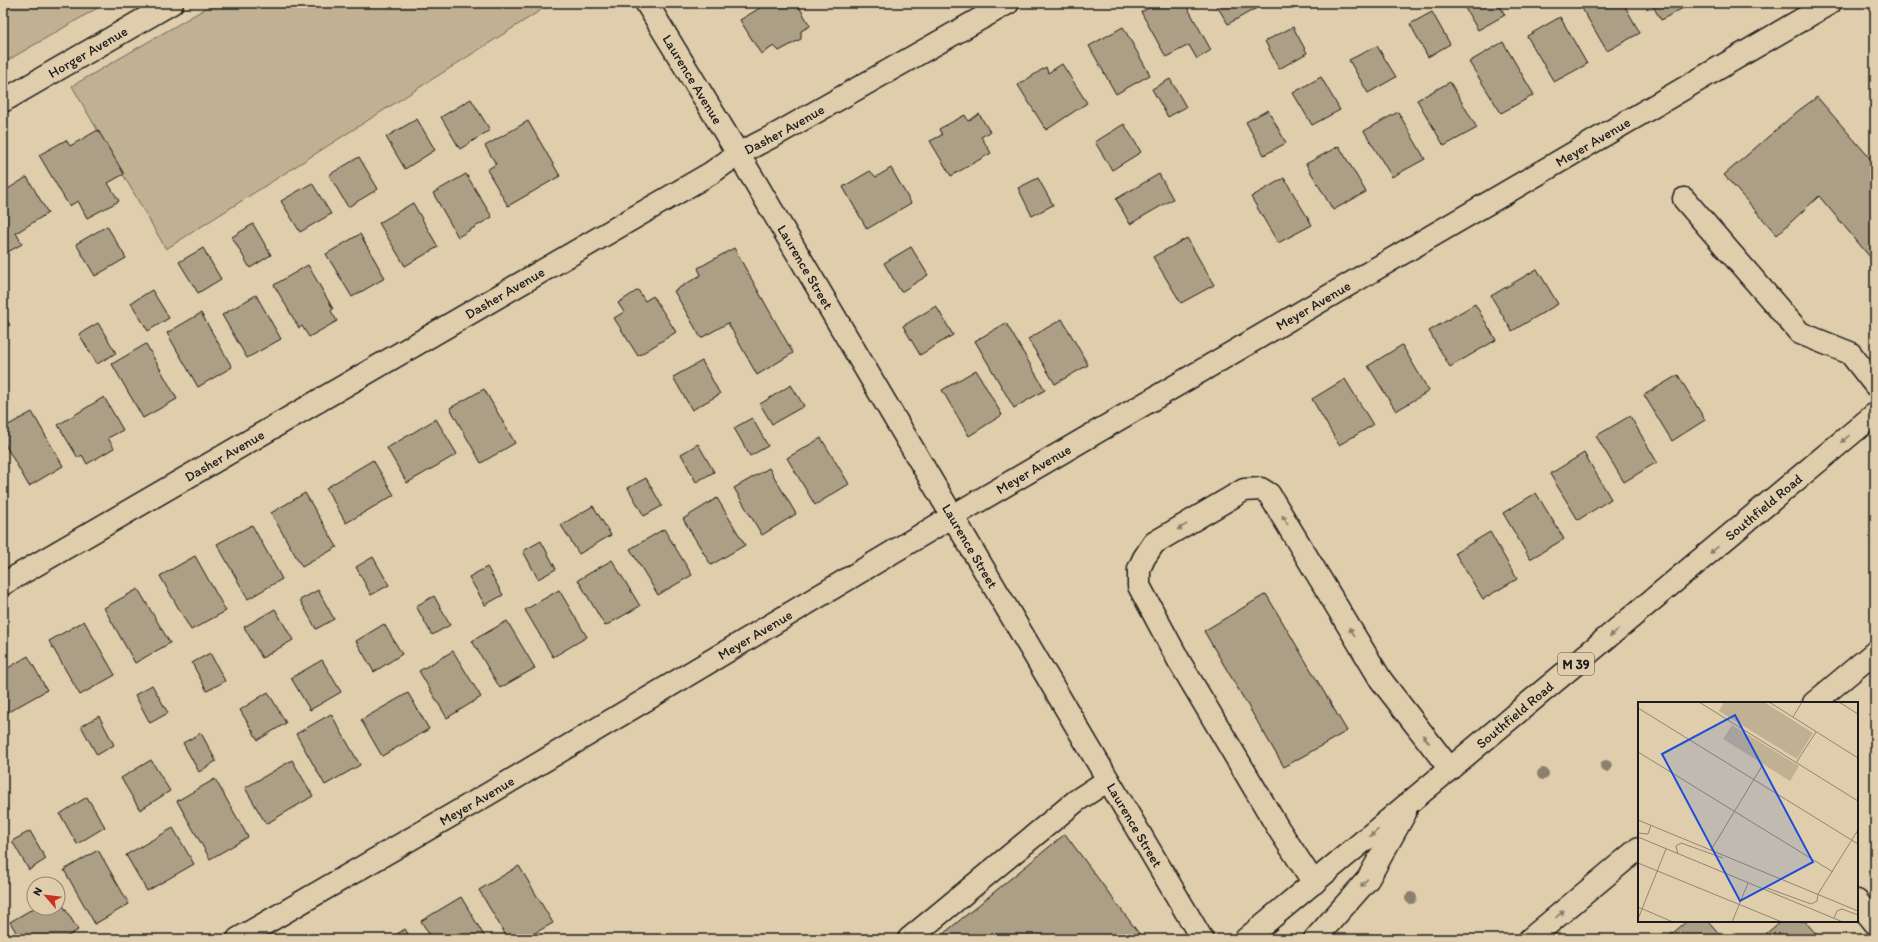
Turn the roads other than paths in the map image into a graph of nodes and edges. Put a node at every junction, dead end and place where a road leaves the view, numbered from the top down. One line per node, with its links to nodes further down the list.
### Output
1 (172, 3): 5 (main road, Horger Avenue)
2 (1008, 3): 6 (main road, Dasher Avenue)
3 (1830, 3): 10 (main road, Meyer Avenue)
4 (647, 4): 6 (main road, Laurence Avenue)
5 (3, 101)
6 (738, 154): 10 (main road, Laurence Street); 11 (main road, Dasher Avenue)
7 (1684, 199): 8 (main road)
8 (1875, 384)
9 (1875, 414): 15 (main road, Southfield Road / M 39, one-way to 15)
10 (953, 516): 16 (main road, Laurence Street); 22 (main road, Meyer Avenue)
11 (3, 584)
12 (1875, 639): 13 (main road)
13 (1867, 659): 14 (main road)
14 (1815, 702)
15 (1450, 769): 17 (main road, Southfield Road / M 39); 19 (main road, one-way to 19)
16 (1108, 780): 23 (main road); 24 (main road, Laurence Street)
17 (1412, 801): 19 (main road, Southfield Road / M 39, one-way to 19); 26 (main road, one-way to 26)
18 (1638, 849): 27 (main road, one-way to 18)
19 (1314, 883): 25 (main road, Southfield Road / M 39)
20 (1858, 902): 21 (main road)
21 (1875, 923)
22 (238, 939)
23 (909, 939)
24 (1202, 939)
25 (1246, 939)
26 (1315, 939)
27 (1530, 939)

